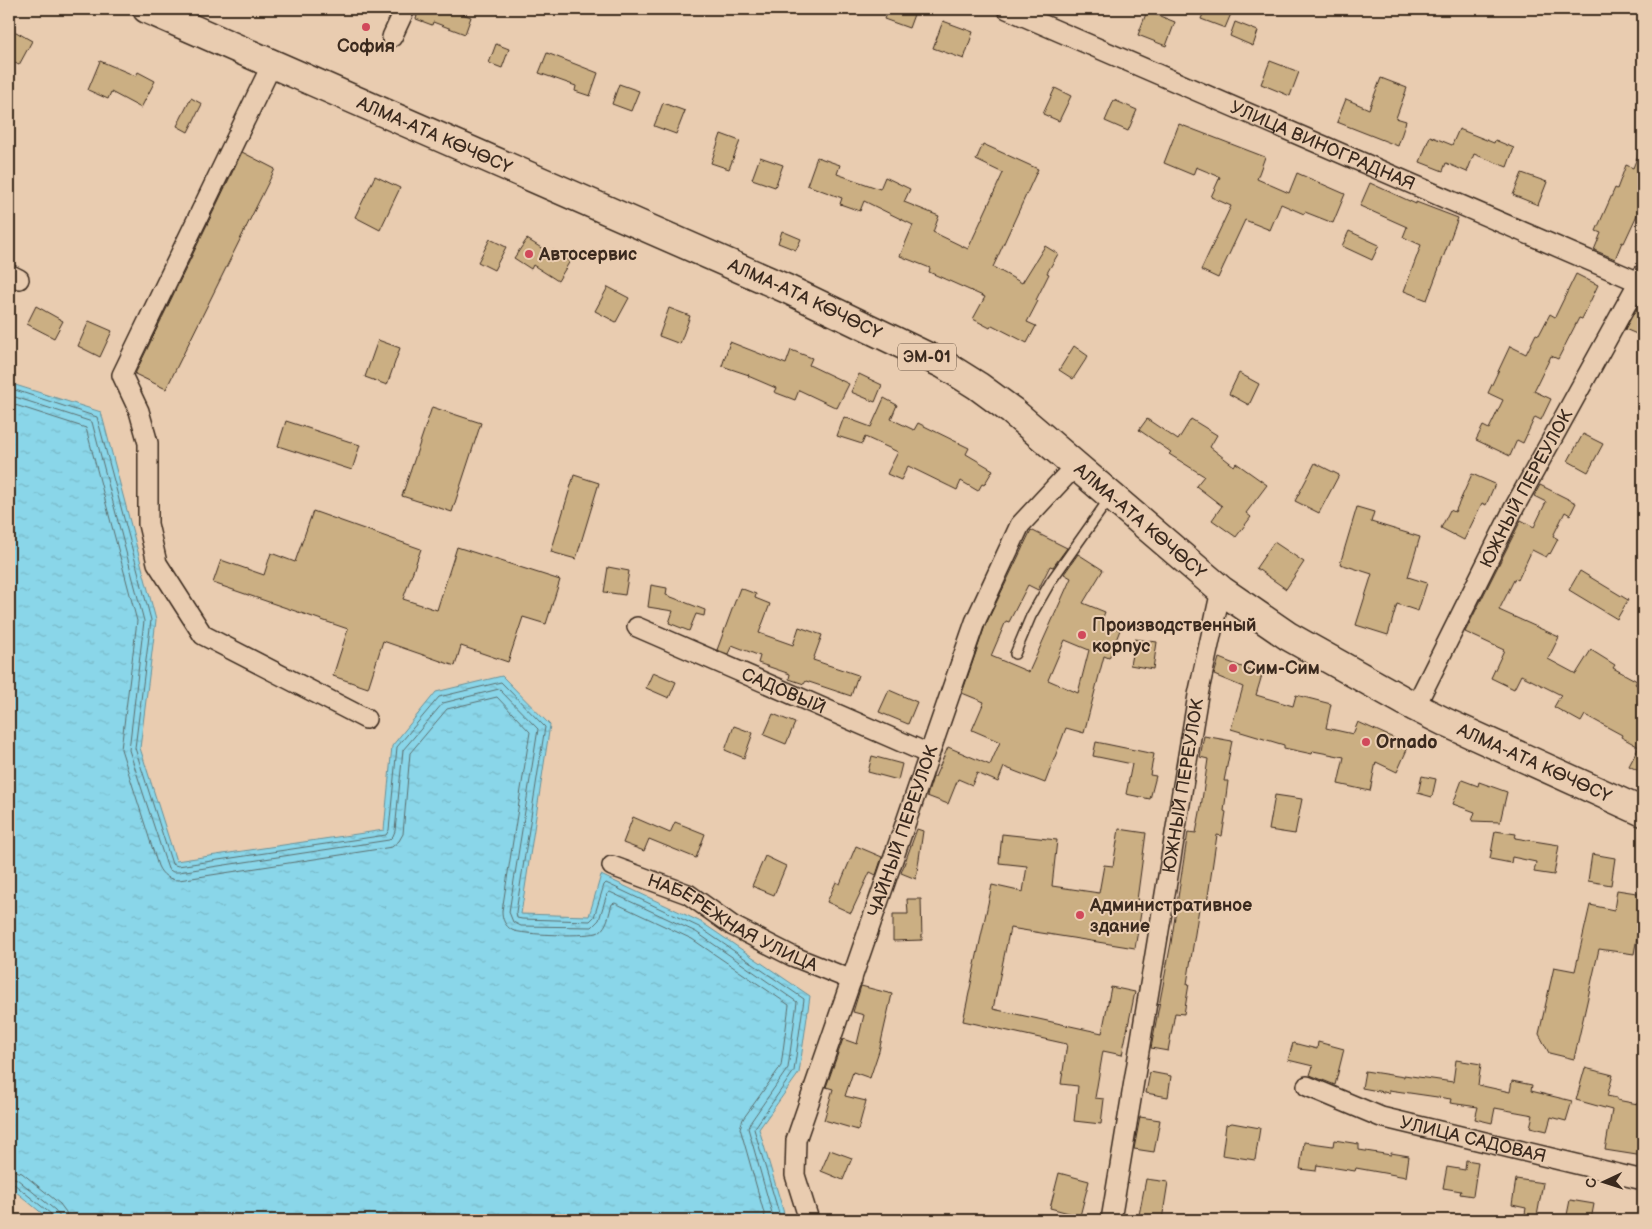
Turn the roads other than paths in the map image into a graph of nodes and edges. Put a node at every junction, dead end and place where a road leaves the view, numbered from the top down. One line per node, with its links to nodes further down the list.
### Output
1 (147, 9): 5 (highway, АЛМА-АТА КӨЧӨСҮ / ЭМ-01)
2 (405, 9): 4 (street)
3 (1007, 9): 6 (street, УЛИЦА ВИНОГРАДНАЯ)
4 (392, 37)
5 (272, 64): 7 (highway, АЛМА-АТА КӨЧӨСҮ / ЭМ-01); 13 (street)
6 (1641, 278): 12 (street, ЮЖНЫЙ ПЕРЕУЛОК)
7 (1075, 466): 8 (highway, АЛМА-АТА КӨЧӨСҮ / ЭМ-01); 14 (street, ЧАЙНЫЙ ПЕРЕУЛОК)
8 (1110, 496): 9 (highway, АЛМА-АТА КӨЧӨСҮ / ЭМ-01); 11 (lane)
9 (1221, 590): 12 (highway, АЛМА-АТА КӨЧӨСҮ / ЭМ-01); 21 (street, ЮЖНЫЙ ПЕРЕУЛОК)
10 (637, 627): 14 (street, САДОВЫЙ)
11 (1015, 654)
12 (1415, 707): 15 (highway, АЛМА-АТА КӨЧӨСҮ / ЭМ-01)
13 (366, 719)
14 (929, 754): 17 (street, ЧАЙНЫЙ ПЕРЕУЛОК)
15 (1643, 812)
16 (612, 866): 17 (street, НАБЕРЕЖНАЯ УЛИЦА)
17 (852, 980): 20 (street, ЧАЙНЫЙ ПЕРЕУЛОК)
18 (1307, 1086): 19 (street, УЛИЦА САДОВАЯ)
19 (1643, 1180)
20 (809, 1220)
21 (1111, 1220)

